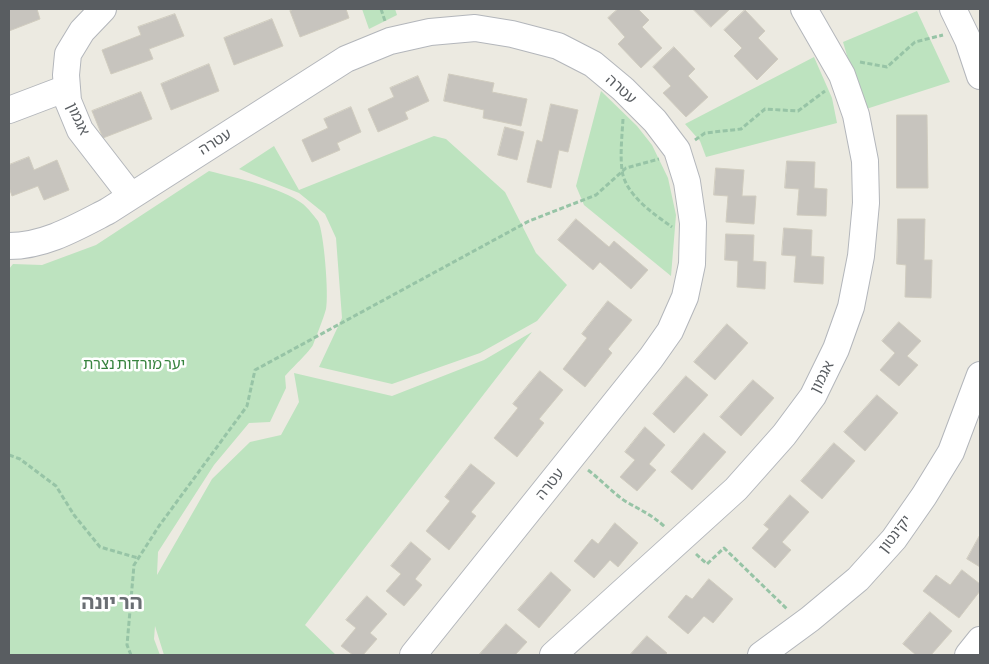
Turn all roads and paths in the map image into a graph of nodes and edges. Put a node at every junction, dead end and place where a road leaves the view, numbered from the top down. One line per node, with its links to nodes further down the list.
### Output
1 (103, 9): 6 (street, אגמון)
2 (804, 9): 4 (street, אגמון)
3 (958, 19): 4 (path); 5 (street)
4 (842, 76): 9 (path); 20 (street, אגמון)
5 (980, 76)
6 (67, 88): 8 (street); 11 (street, אגמון)
7 (623, 89): 9 (street, עטרה); 10 (path); 11 (street, עטרה)
8 (9, 110)
9 (676, 150): 10 (path); 12 (street, עטרה)
10 (622, 172): 12 (path); 16 (path)
11 (131, 196): 13 (street, עטרה)
12 (692, 242): 19 (street, עטרה)
13 (9, 246)
14 (980, 375): 21 (street, יקינטון)
15 (9, 455): 16 (path)
16 (138, 558): 18 (path)
17 (980, 640): 22 (street)
18 (131, 655)
19 (413, 655)
20 (553, 655)
21 (761, 655)
22 (968, 655)

